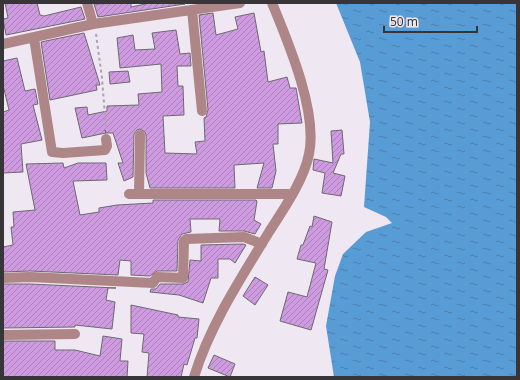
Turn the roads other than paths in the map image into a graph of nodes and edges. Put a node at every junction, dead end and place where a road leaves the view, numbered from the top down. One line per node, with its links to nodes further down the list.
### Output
1 (87, 3): 5 (street)
2 (240, 3): 4 (street)
3 (272, 3): 13 (street)
4 (192, 10): 5 (street); 8 (street)
5 (93, 24): 6 (street)
6 (34, 38): 7 (street); 10 (street)
7 (3, 44)
8 (202, 110)
9 (140, 135): 12 (street)
10 (106, 139)
11 (128, 194): 12 (street)
12 (139, 194): 13 (street)
13 (291, 194): 14 (street)
14 (262, 244): 15 (street); 18 (street)
15 (3, 278)
16 (75, 334): 17 (street)
17 (3, 335)
18 (194, 377)

